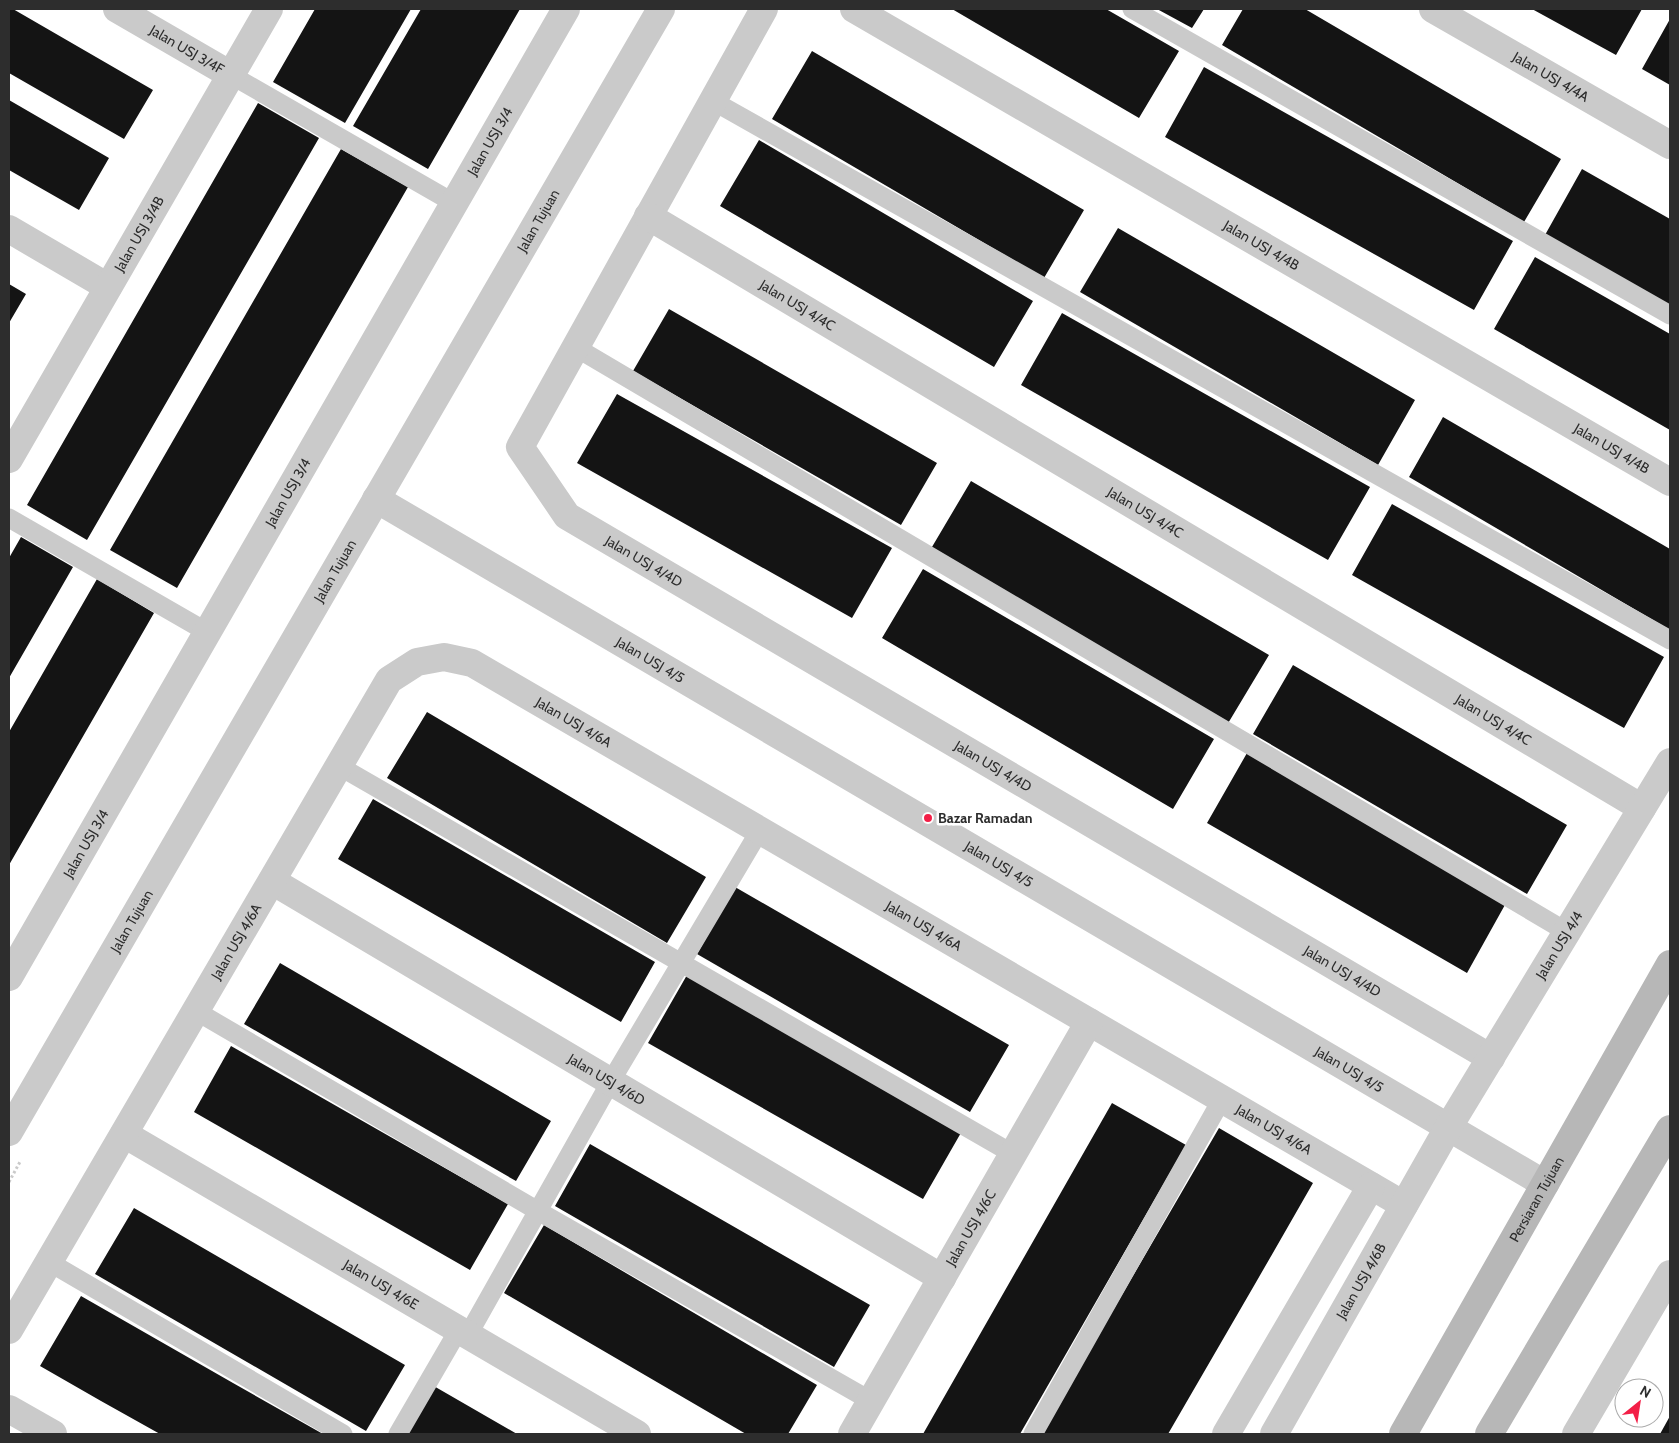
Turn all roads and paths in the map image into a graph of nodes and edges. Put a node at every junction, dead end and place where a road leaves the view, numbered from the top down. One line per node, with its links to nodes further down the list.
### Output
1 (117, 9): 9 (street, Jalan USJ 3/4F)
2 (269, 9): 9 (street, Jalan USJ 3/4B)
3 (566, 9): 12 (street, Jalan USJ 3/4)
4 (661, 9): 20 (street, Jalan Tujuan)
5 (764, 9): 10 (street)
6 (854, 9): 19 (street, Jalan USJ 4/4B)
7 (1132, 9): 16 (lane)
8 (1433, 9): 11 (street, Jalan USJ 4/4A)
9 (231, 75): 12 (lane); 15 (street, Jalan USJ 3/4B)
10 (713, 101): 13 (street); 23 (lane)
11 (1670, 145)
12 (454, 203): 22 (street, Jalan USJ 3/4)
13 (648, 216): 17 (street); 26 (street, Jalan USJ 4/4C)
14 (9, 229): 15 (street)
15 (108, 287): 18 (street, Jalan USJ 3/4B)
16 (1670, 315)
17 (575, 347): 29 (lane); 35 (street, Jalan USJ 4/4D)
18 (9, 459)
19 (1670, 482)
20 (376, 499): 38 (street, Jalan USJ 4/5); 40 (street, Jalan Tujuan)
21 (9, 518): 22 (lane)
22 (207, 632): 32 (street, Jalan USJ 3/4)
23 (1670, 640)
24 (1670, 762): 26 (street, Jalan USJ 4/4)
25 (340, 766): 27 (street, Jalan USJ 4/6A); 28 (street, Jalan USJ 4/6A); 30 (lane)
26 (1642, 808): 29 (street, Jalan USJ 4/4)
27 (760, 830): 30 (lane); 34 (street, Jalan USJ 4/6A)
28 (272, 881): 33 (street, Jalan USJ 4/6A); 36 (street, Jalan USJ 4/6D)
29 (1567, 932): 35 (street, Jalan USJ 4/4)
30 (681, 963): 36 (lane); 42 (lane)
31 (1670, 964): 43 (main road, Persiaran Tujuan)
32 (9, 977)
33 (196, 1011): 41 (street, Jalan USJ 4/6A); 46 (lane)
34 (1089, 1022): 37 (street, Jalan USJ 4/6A); 42 (street, Jalan USJ 4/6C)
35 (1491, 1058): 38 (street, Jalan USJ 4/4)
36 (611, 1081): 46 (lane); 48 (street, Jalan USJ 4/6D)
37 (1222, 1099): 44 (street, Jalan USJ 4/6A); 59 (lane)
38 (1448, 1128): 43 (street, Jalan USJ 4/5); 45 (street, Jalan USJ 4/6B)
39 (1670, 1129): 63 (main road)
40 (9, 1132)
41 (124, 1134): 47 (street, Jalan USJ 4/6A); 51 (street, Jalan USJ 4/6E)
42 (1013, 1154): 48 (street, Jalan USJ 4/6C)
43 (1545, 1184): 62 (main road, Persiaran Tujuan)
44 (1371, 1186): 45 (street, Jalan USJ 4/6A); 60 (street)
45 (1404, 1204): 61 (street, Jalan USJ 4/6B)
46 (538, 1211): 51 (lane); 52 (lane)
47 (49, 1262): 50 (street, Jalan USJ 4/6A); 55 (lane)
48 (942, 1278): 52 (street, Jalan USJ 4/6C)
49 (1666, 1291): 64 (street)
50 (9, 1330)
51 (463, 1332): 56 (lane); 57 (street, Jalan USJ 4/6E)
52 (871, 1401): 58 (street, Jalan USJ 4/6C)
53 (9, 1409): 54 (street)
54 (53, 1434)
55 (343, 1434)
56 (398, 1434)
57 (637, 1434)
58 (852, 1434)
59 (1033, 1434)
60 (1226, 1434)
61 (1274, 1434)
62 (1403, 1434)
63 (1489, 1434)
64 (1576, 1434)

